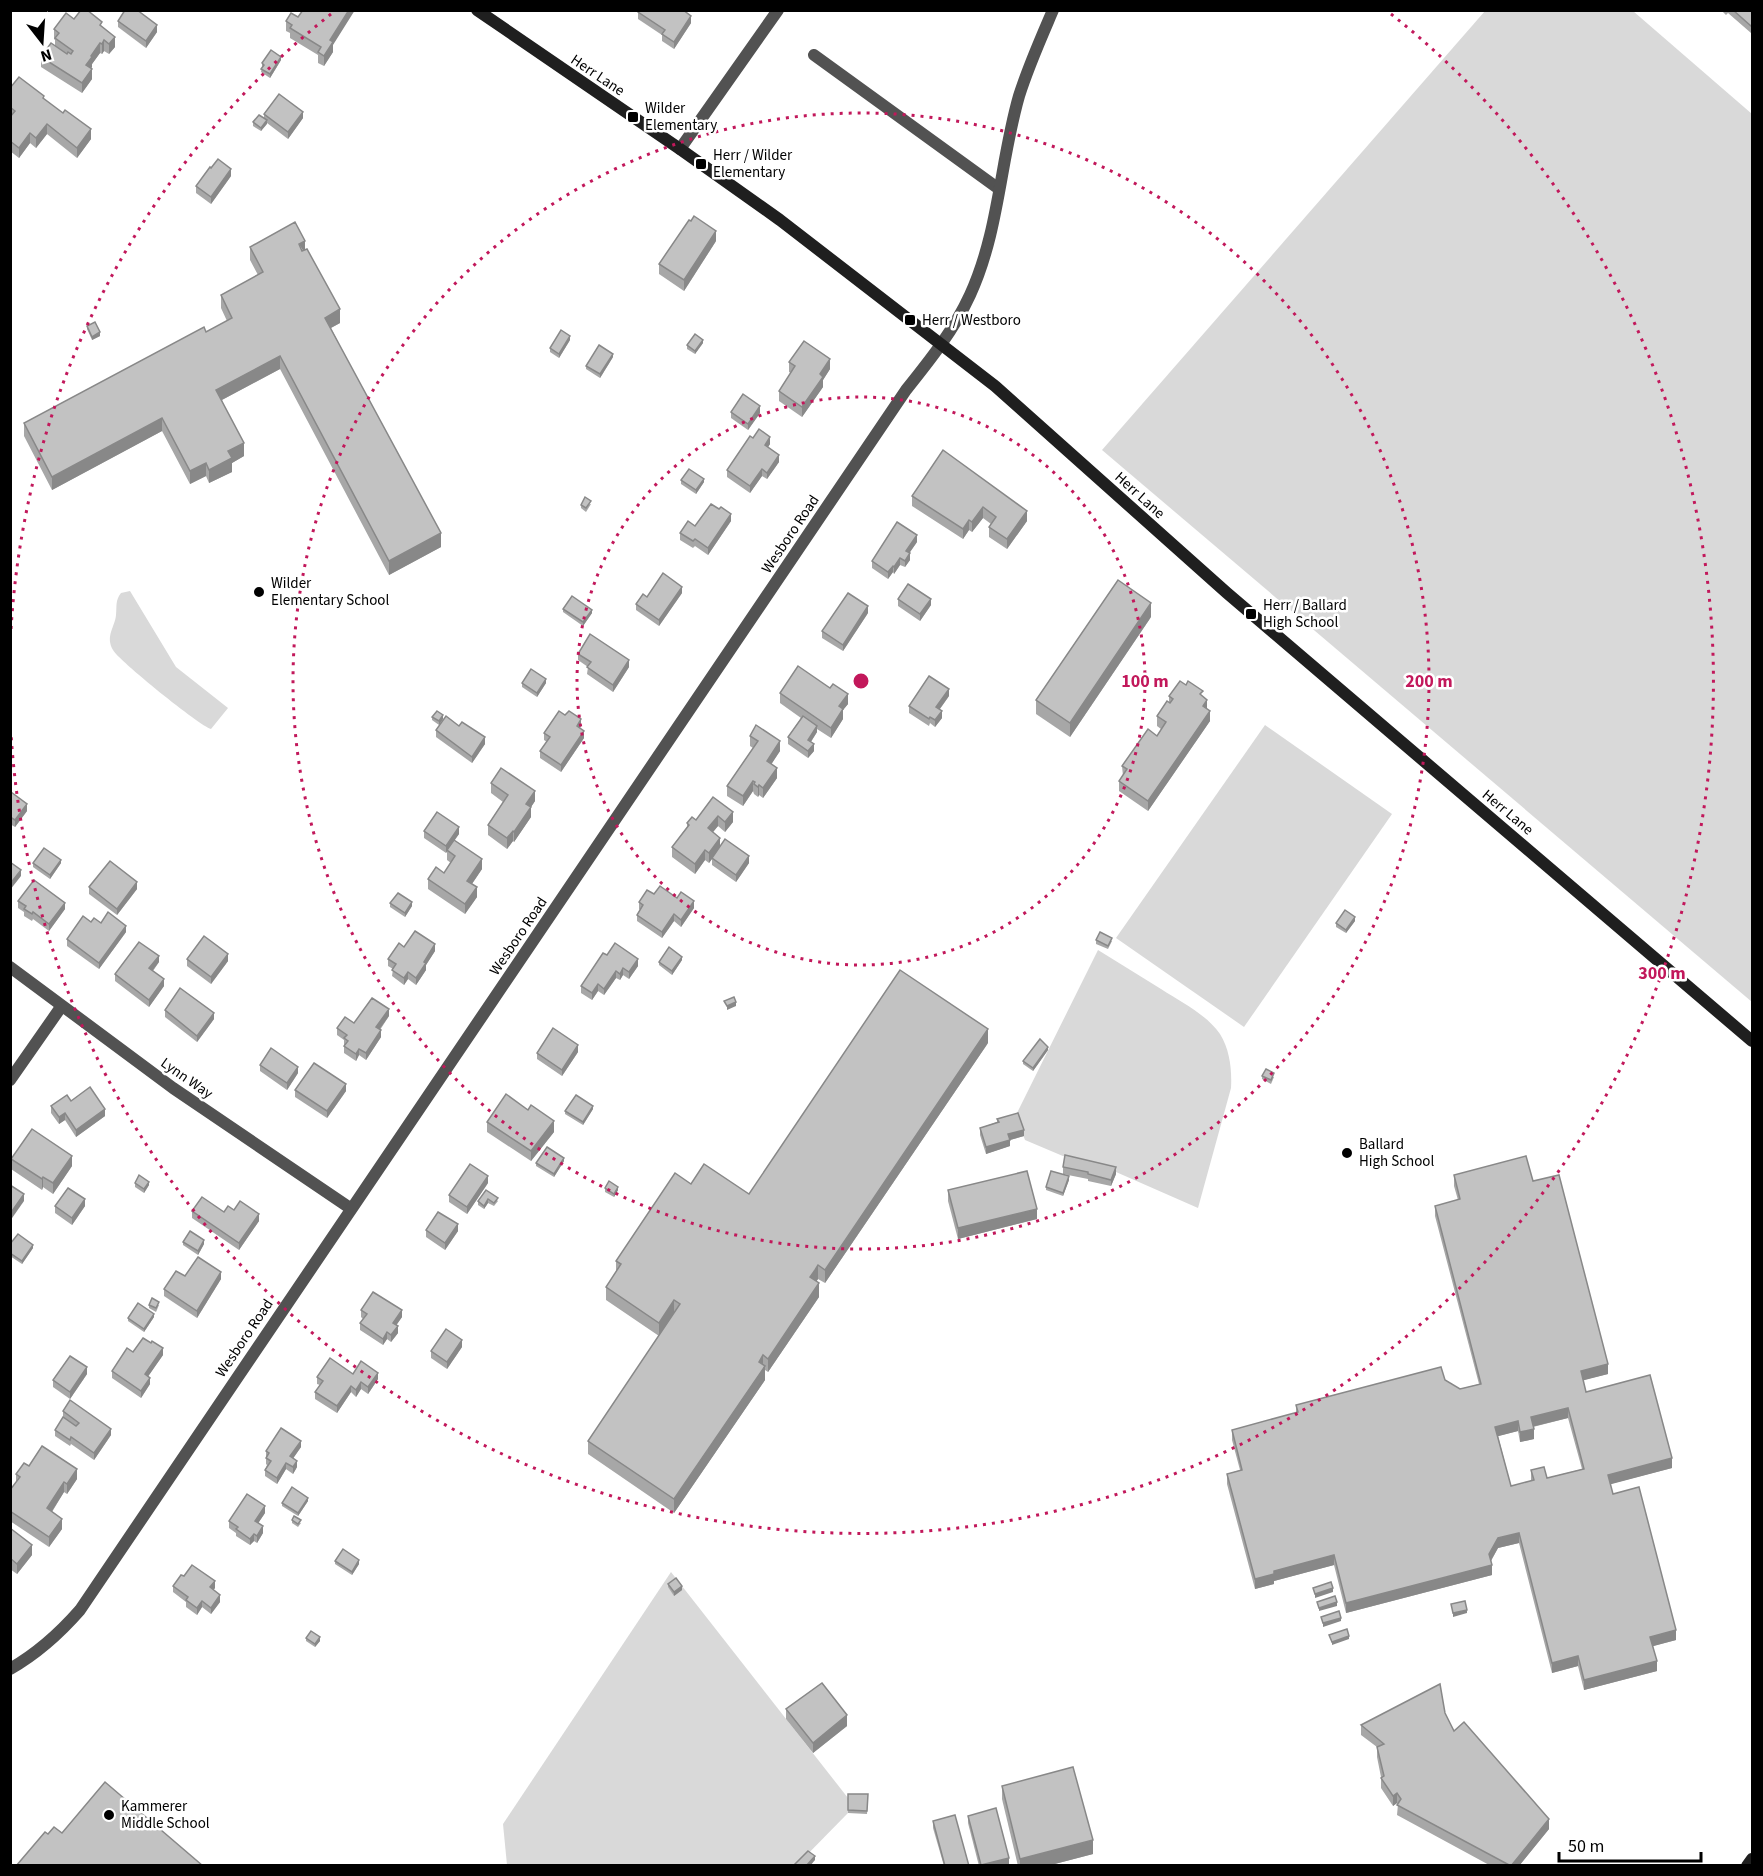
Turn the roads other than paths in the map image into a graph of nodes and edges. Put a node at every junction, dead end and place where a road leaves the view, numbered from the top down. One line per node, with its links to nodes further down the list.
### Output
1 (477, 10): 5 (main road, Herr Lane)
2 (778, 10): 5 (street)
3 (1053, 10): 6 (street, Wesboro Road)
4 (814, 55): 6 (street)
5 (680, 149): 7 (main road, Herr Lane)
6 (999, 189): 7 (street, Wesboro Road)
7 (942, 344): 10 (main road, Herr Lane); 12 (street, Wesboro Road)
8 (10, 968): 9 (street, Lynn Way)
9 (61, 1007): 11 (street); 12 (street, Lynn Way)
10 (1752, 1041)
11 (10, 1080)
12 (350, 1208): 13 (street, Wesboro Road)
13 (10, 1669)
14 (1752, 1859): 15 (main road)
15 (1748, 1866)

